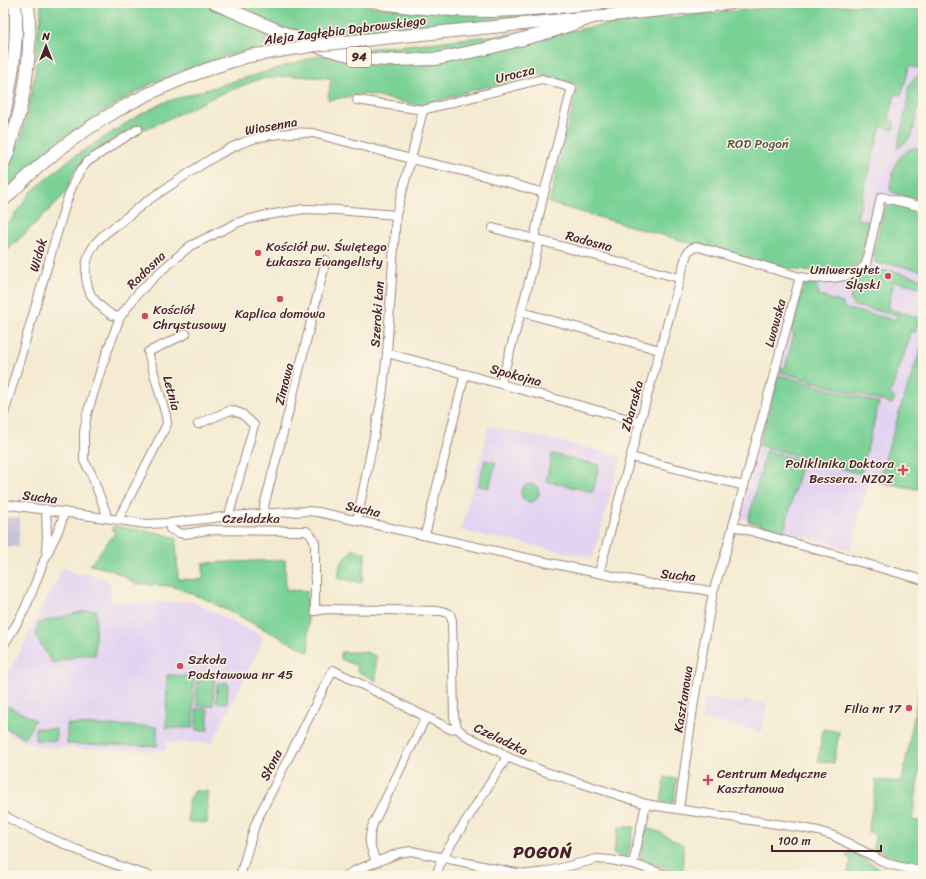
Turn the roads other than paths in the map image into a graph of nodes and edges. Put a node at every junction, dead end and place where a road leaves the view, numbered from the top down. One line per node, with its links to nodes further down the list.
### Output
1 (15, 3): 10 (main road)
2 (28, 3): 13 (main road)
3 (214, 3): 7 (main road, 94)
4 (381, 3): 5 (main road, Aleja Zagłębia Dąbrowskiego)
5 (600, 3)
6 (732, 3): 7 (main road, Aleja Zagłębia Dąbrowskiego / 94)
7 (593, 17): 15 (main road, Aleja Zagłębia Dąbrowskiego / 94, bridge)
8 (357, 100): 9 (street, Urocza)
9 (423, 110): 12 (street, Szeroki Łan); 14 (street, Urocza)
10 (3, 120)
11 (138, 129): 30 (street, Widok)
12 (411, 159): 14 (street, Wiosenna); 17 (street, Szeroki Łan); 24 (street, Wiosenna)
13 (3, 164)
14 (544, 193): 19 (street, Urocza)
15 (3, 201)
16 (923, 207): 21 (street)
17 (396, 216): 24 (street, Radosna); 27 (street, Szeroki Łan)
18 (493, 228): 19 (street, Radosna)
19 (537, 239): 22 (street, Radosna); 23 (street, Urocza)
20 (326, 260): 38 (street, Zimowa)
21 (800, 277): 22 (street, Zbaraska); 34 (street, Lwowska)
22 (679, 278): 26 (street, Zbaraska)
23 (521, 312): 26 (street); 29 (street, Urocza)
24 (120, 317): 40 (street, Radosna)
25 (186, 334): 41 (street, Letnia)
26 (660, 350): 31 (street, Zbaraska)
27 (387, 353): 28 (street, Spokojna); 42 (street, Szeroki Łan)
28 (465, 374): 29 (street, Spokojna); 45 (street)
29 (501, 383): 31 (street, Spokojna)
30 (3, 417)
31 (640, 422): 33 (street, Zbaraska)
32 (198, 424): 39 (street)
33 (630, 457): 34 (street); 47 (street, Zbaraska)
34 (744, 486): 44 (street, Lwowska)
35 (3, 504): 36 (street, Sucha)
36 (46, 510): 37 (street, Sucha); 46 (street)
37 (64, 512): 40 (street, Sucha); 46 (street)
38 (265, 513): 39 (street, Sucha); 42 (street, Sucha)
39 (231, 516): 43 (street, Sucha)
40 (105, 518): 41 (street, Sucha)
41 (119, 520): 43 (street, Sucha)
42 (357, 520): 45 (street, Sucha)
43 (169, 523): 52 (street, Czeladzka)
44 (733, 526): 48 (street); 49 (street, Lwowska)
45 (425, 535): 47 (street, Sucha)
46 (46, 555): 50 (street)
47 (599, 573): 49 (street, Sucha)
48 (923, 580)
49 (713, 592): 55 (street, Kasztanowa)
50 (3, 646)
51 (426, 717): 52 (street); 58 (street); 62 (street, Słona)
52 (457, 728): 53 (street, Czeladzka)
53 (507, 757): 54 (street, Czeladzka); 57 (street)
54 (646, 804): 55 (street, Czeladzka); 59 (street)
55 (679, 810): 60 (street, Czeladzka)
56 (3, 815): 61 (street)
57 (442, 858): 58 (street); 59 (street); 64 (street)
58 (376, 862): 63 (street)
59 (633, 864): 65 (street)
60 (923, 872)
61 (150, 876)
62 (240, 876)
63 (345, 876)
64 (436, 876)
65 (670, 876)

